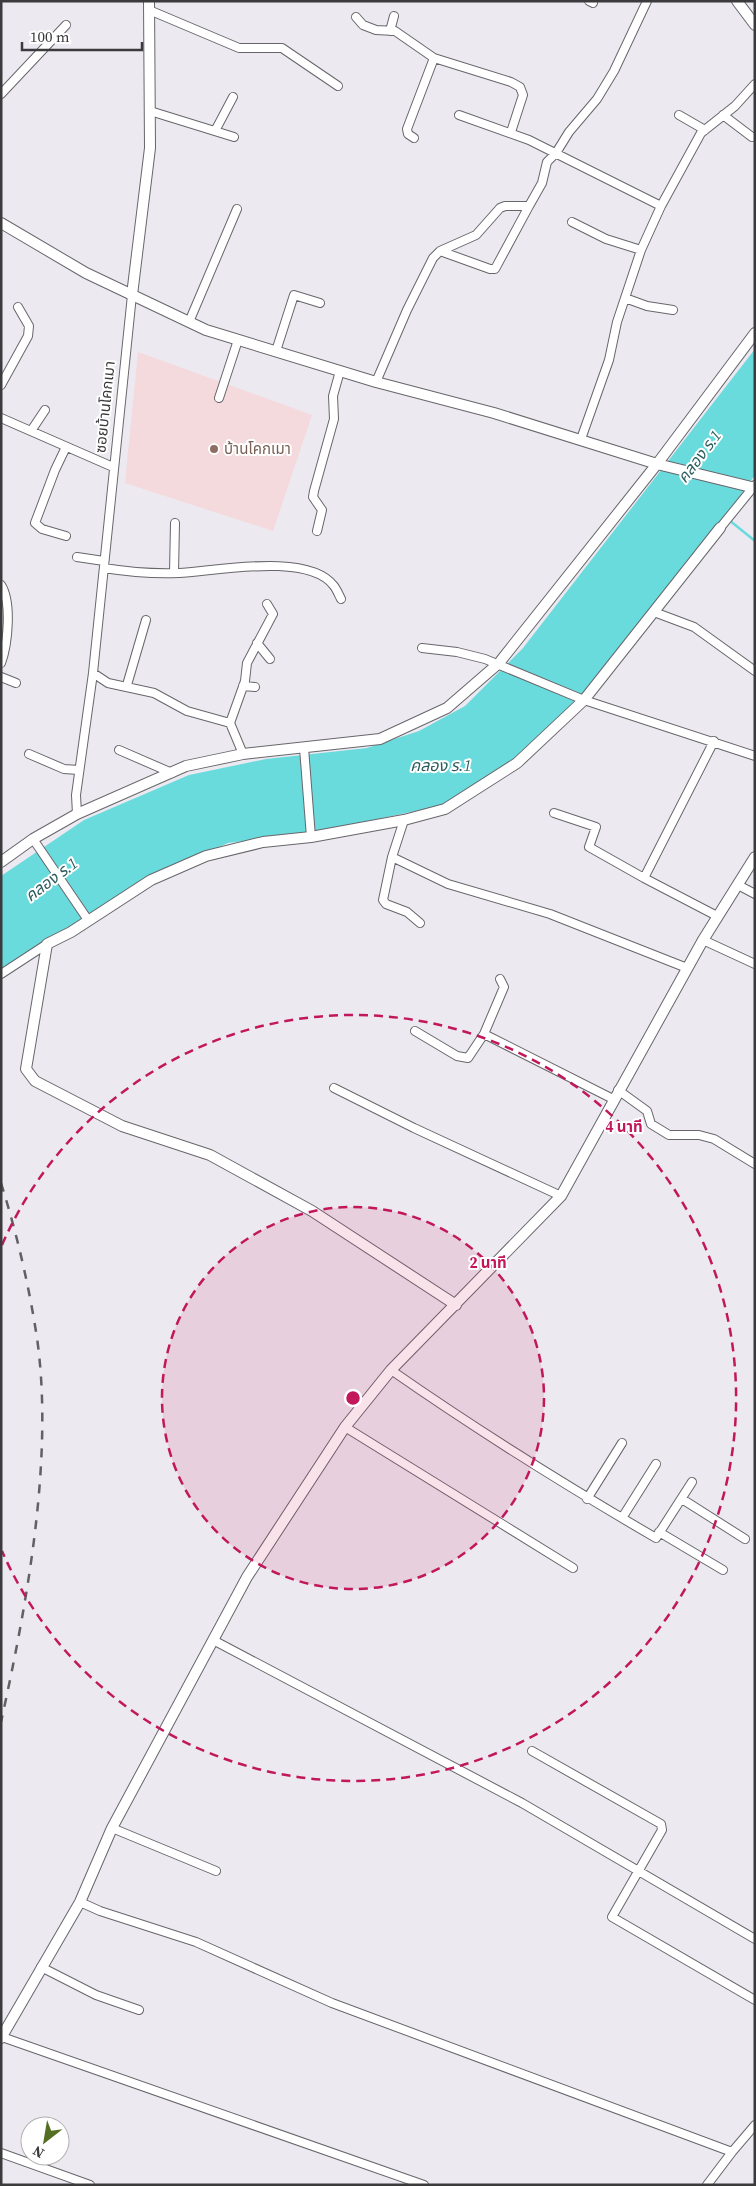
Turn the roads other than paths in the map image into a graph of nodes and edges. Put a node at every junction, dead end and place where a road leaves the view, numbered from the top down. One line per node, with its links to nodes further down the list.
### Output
1 (647, 1): 25 (street)
2 (750, 1): 3 (street)
3 (740, 5): 8 (street)
4 (149, 6): 12 (street); 15 (street, ซอยบ้านโคกเมา)
5 (394, 16): 9 (street)
6 (356, 17): 9 (street)
7 (66, 25): 13 (street)
8 (755, 25)
9 (390, 31): 10 (street)
10 (434, 58): 21 (street); 24 (street)
11 (755, 84): 18 (street)
12 (338, 86)
13 (1, 94)
14 (233, 97): 20 (street)
15 (150, 111): 20 (street); 33 (street, ซอยบ้านโคกเมา)
16 (460, 115): 21 (street)
17 (679, 115): 19 (street)
18 (723, 115): 19 (street); 23 (street)
19 (705, 130): 27 (street)
20 (215, 131): 22 (street)
21 (511, 132): 25 (street)
22 (234, 137)
23 (752, 137)
24 (414, 138)
25 (556, 153): 26 (street); 27 (street)
26 (529, 206): 32 (street); 32 (street)
27 (660, 206): 31 (street)
28 (238, 209): 38 (street)
29 (572, 222): 31 (street)
30 (1, 223): 33 (street)
31 (641, 250): 34 (street)
32 (440, 251): 43 (street)
33 (132, 295): 38 (street); 52 (street, ซอยบ้านโคกเมา)
34 (625, 298): 37 (street); 49 (street)
35 (320, 303): 41 (street)
36 (18, 306): 44 (street)
37 (673, 310)
38 (189, 322): 40 (street)
39 (755, 333): 51 (street)
40 (238, 340): 41 (street); 45 (street)
41 (276, 351): 42 (street)
42 (340, 370): 43 (street); 56 (street)
43 (376, 382): 49 (street)
44 (1, 386)
45 (219, 398)
46 (45, 410): 48 (street)
47 (1, 418): 48 (street)
48 (31, 431): 50 (street)
49 (581, 439): 51 (street)
50 (66, 447): 52 (street); 57 (street)
51 (657, 464): 53 (street); 72 (street)
52 (113, 468): 59 (street, ซอยบ้านโคกเมา)
53 (754, 487): 55 (street)
54 (175, 523): 60 (street)
55 (720, 528): 65 (street)
56 (317, 531)
57 (66, 536)
58 (77, 557): 59 (street)
59 (104, 565): 60 (street); 74 (street, ซอยบ้านโคกเมา)
60 (174, 573): 62 (street)
61 (1, 585): 66 (street)
62 (341, 599)
63 (267, 604): 68 (street)
64 (1, 605): 66 (street)
65 (654, 612): 73 (street); 80 (street)
66 (7, 618): 71 (street)
67 (146, 620): 77 (street)
68 (257, 643): 70 (street); 78 (street)
69 (422, 648): 72 (street)
70 (270, 659)
71 (1, 663)
72 (499, 663): 80 (street); 83 (street)
73 (755, 671)
74 (93, 673): 77 (street); 88 (street, ซอยบ้านโคกเมา)
75 (1, 677): 76 (street)
76 (16, 683)
77 (127, 686): 81 (street)
78 (243, 686): 79 (street); 81 (street)
79 (255, 687)
80 (584, 700): 82 (street); 92 (street)
81 (230, 723): 86 (street)
82 (714, 742): 87 (street); 98 (street)
83 (304, 748): 86 (street); 93 (street)
84 (119, 750): 89 (street)
85 (29, 754): 88 (street)
86 (242, 754): 89 (street)
87 (755, 756)
88 (79, 770): 91 (street, ซอยบ้านโคกเมา)
89 (172, 773): 91 (street)
90 (554, 813): 98 (street)
91 (78, 814): 94 (street)
92 (404, 820): 93 (street); 96 (street)
93 (311, 837): 102 (street)
94 (35, 843): 97 (street); 102 (street)
95 (755, 856): 99 (street)
96 (392, 857): 103 (street); 107 (street)
97 (1, 862)
98 (644, 878): 101 (street)
99 (738, 885): 100 (street); 101 (street)
100 (755, 894)
101 (717, 916): 104 (street)
102 (85, 917): 105 (street)
103 (420, 923)
104 (703, 940): 106 (street); 107 (street)
105 (46, 944): 108 (street); 116 (street)
106 (755, 964)
107 (687, 968): 113 (street)
108 (1, 974)
109 (500, 979): 111 (street)
110 (415, 1031): 111 (street)
111 (484, 1034): 113 (street)
112 (334, 1088): 115 (street)
113 (616, 1095): 114 (street); 115 (street)
114 (755, 1164)
115 (561, 1196): 116 (street)
116 (456, 1305): 117 (street)
117 (391, 1370): 118 (street); 122 (street)
118 (345, 1427): 127 (street); 129 (street)
119 (622, 1443): 122 (street)
120 (656, 1464): 124 (street)
121 (692, 1482): 123 (street)
122 (587, 1499): 124 (street)
123 (682, 1499): 125 (street); 126 (street)
124 (622, 1518): 125 (street)
125 (659, 1532): 128 (street)
126 (745, 1540)
127 (573, 1568)
128 (723, 1570)
129 (212, 1640): 131 (street); 132 (street)
130 (532, 1750): 132 (street)
131 (112, 1828): 133 (street); 134 (street)
132 (638, 1871): 135 (street); 137 (street)
133 (216, 1872)
134 (80, 1902): 136 (street); 141 (street)
135 (755, 1939)
136 (41, 1967): 138 (street); 139 (street)
137 (755, 2000)
138 (139, 2010)
139 (1, 2037): 144 (street)
140 (755, 2125): 141 (street)
141 (732, 2152): 145 (street)
142 (1, 2153): 143 (street)
143 (90, 2185)
144 (424, 2185)
145 (707, 2185)

